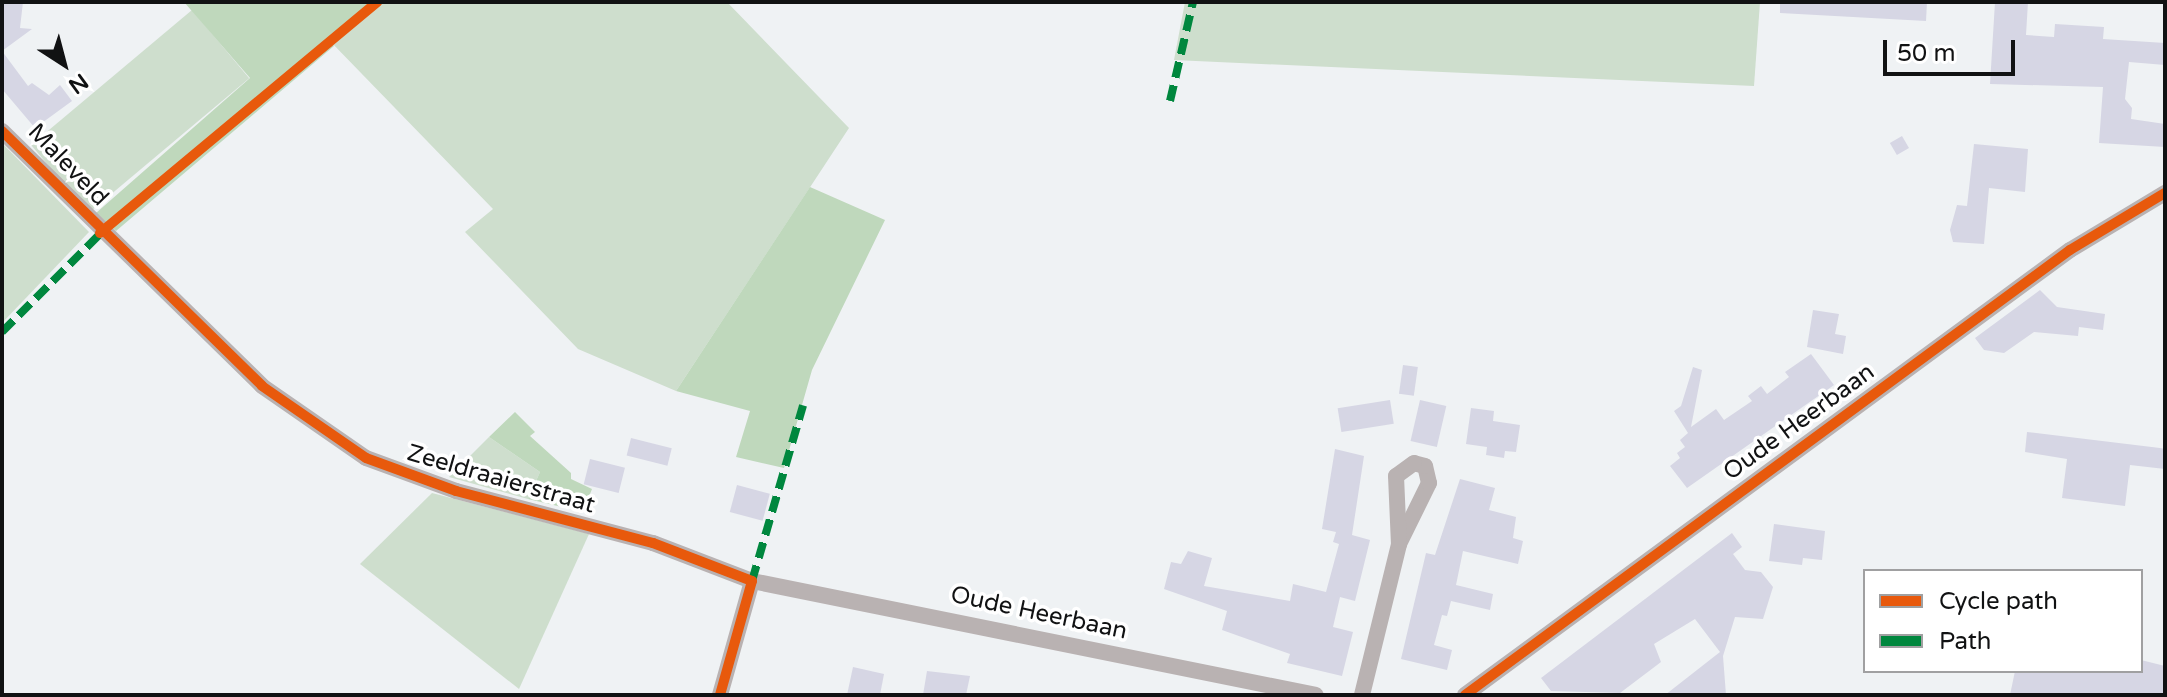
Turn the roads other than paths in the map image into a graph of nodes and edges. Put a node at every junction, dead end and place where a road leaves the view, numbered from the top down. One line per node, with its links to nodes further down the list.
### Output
1 (2, 131): 3 (street, Maleveld)
2 (2165, 193): 9 (street, Oude Heerbaan)
3 (100, 233): 5 (street, Zeeldraaierstraat)
4 (1399, 544): 8 (street)
5 (752, 581): 6 (street); 7 (street, Oude Heerbaan)
6 (720, 695)
7 (1316, 695)
8 (1362, 695)
9 (1465, 695)

